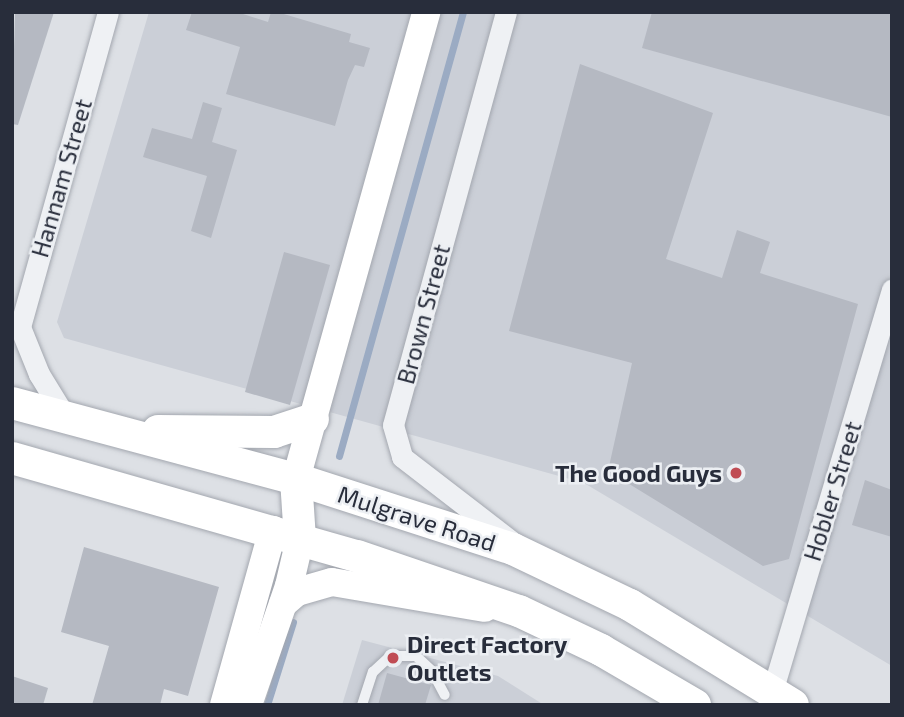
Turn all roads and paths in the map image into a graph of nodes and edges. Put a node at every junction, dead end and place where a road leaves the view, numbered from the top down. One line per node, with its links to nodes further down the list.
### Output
1 (108, 12): 5 (street, Hannam Street)
2 (426, 12): 8 (street)
3 (506, 12): 13 (street, Brown Street)
4 (890, 304): 17 (street, Hobler Street)
5 (16, 330): 7 (street, Hannam Street)
6 (12, 403): 7 (main road, Mulgrave Road)
7 (66, 418): 9 (main road, Mulgrave Road)
8 (313, 419): 9 (main road); 11 (street)
9 (111, 430): 11 (main road, Mulgrave Road)
10 (12, 458): 12 (main road)
11 (296, 479): 12 (main road); 13 (main road, Mulgrave Road)
12 (286, 534): 14 (street); 15 (main road); 18 (street)
13 (532, 557): 17 (main road, Mulgrave Road)
14 (283, 604): 15 (street); 19 (street)
15 (519, 611): 21 (main road)
16 (445, 695): 20 (lane)
17 (783, 698)
18 (224, 705)
19 (248, 705)
20 (362, 705)
21 (695, 705)

